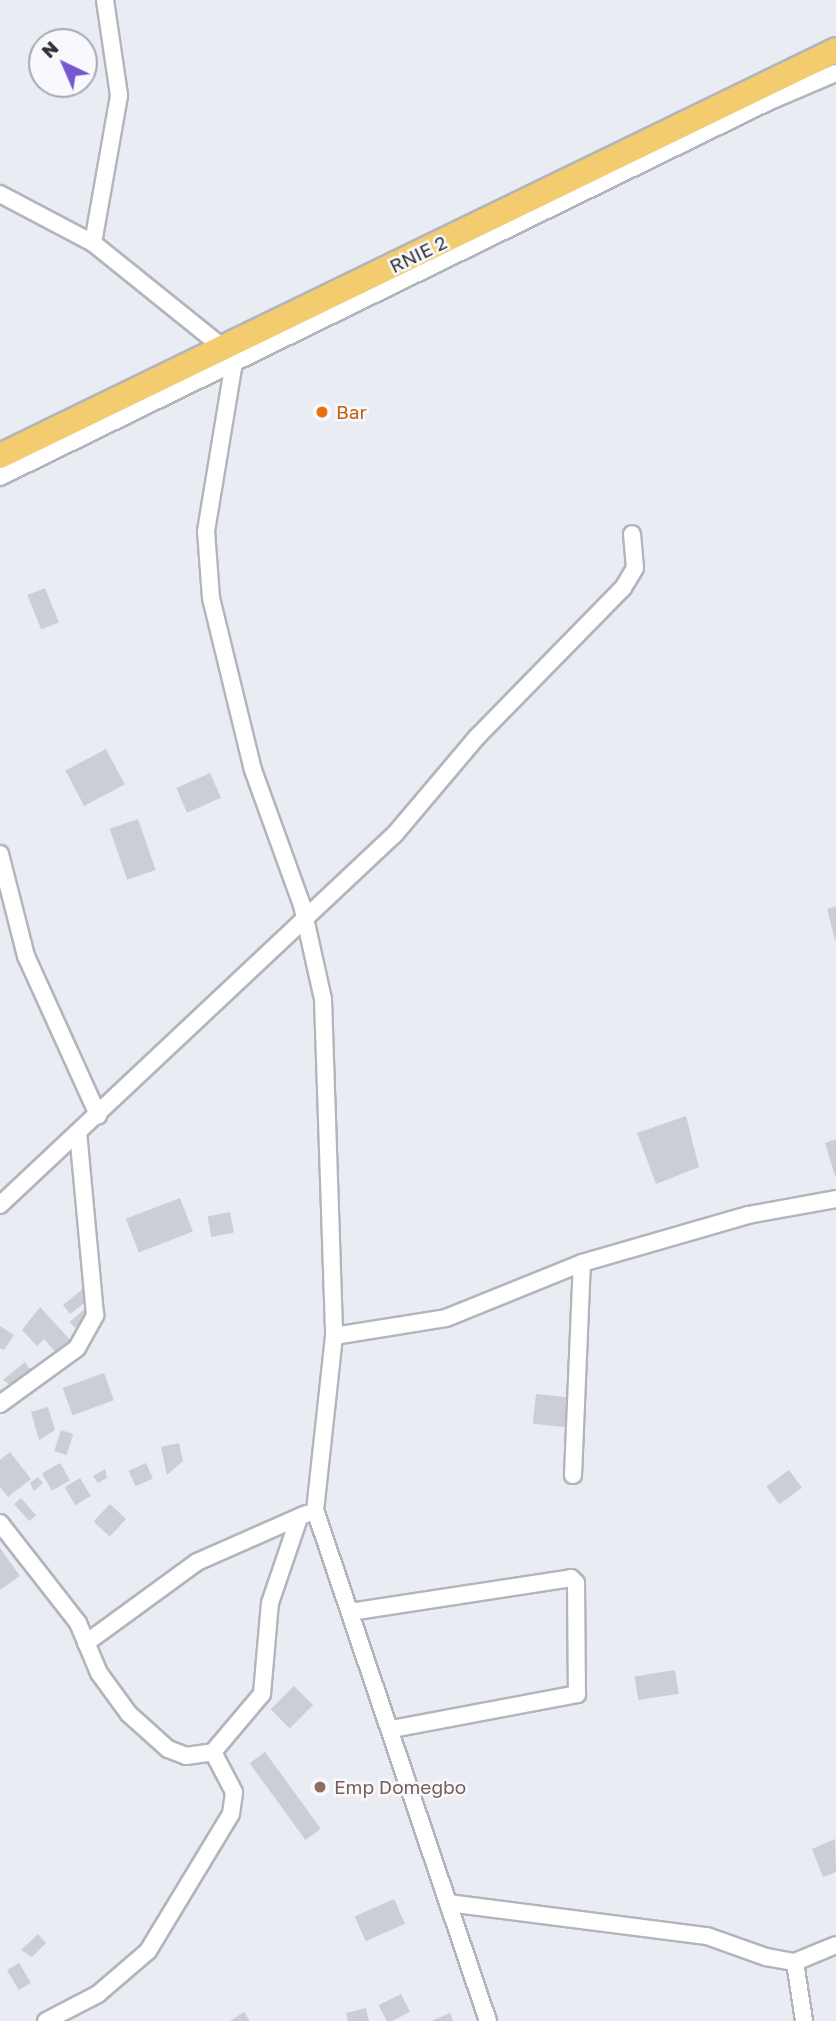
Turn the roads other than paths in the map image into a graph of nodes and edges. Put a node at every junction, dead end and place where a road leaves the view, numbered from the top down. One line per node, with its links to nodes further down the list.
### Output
1 (105, 0): 5 (street)
2 (836, 50): 6 (highway, RNIE 2 / RNIE 2)
3 (836, 73): 6 (street)
4 (0, 194): 5 (street)
5 (93, 243): 6 (street)
6 (230, 355): 7 (highway, RNIE 2 / RNIE 2); 8 (street); 11 (street)
7 (0, 456)
8 (0, 477)
9 (632, 534): 11 (street)
10 (0, 854): 12 (street)
11 (305, 918): 12 (street); 17 (street)
12 (98, 1115): 13 (street)
13 (78, 1133): 15 (street); 18 (street)
14 (836, 1199): 16 (street)
15 (0, 1205)
16 (582, 1264): 17 (street); 19 (street)
17 (334, 1336): 20 (street)
18 (0, 1404)
19 (573, 1475)
20 (315, 1510): 21 (street); 23 (street)
21 (299, 1518): 24 (street); 26 (street)
22 (0, 1523): 24 (street)
23 (350, 1612): 25 (street); 25 (street)
24 (86, 1643): 26 (street)
25 (391, 1729): 27 (street)
26 (214, 1752): 30 (street)
27 (448, 1903): 29 (street); 31 (street)
28 (836, 1945): 29 (street)
29 (795, 1962): 32 (street)
30 (46, 2021)
31 (488, 2021)
32 (804, 2021)

